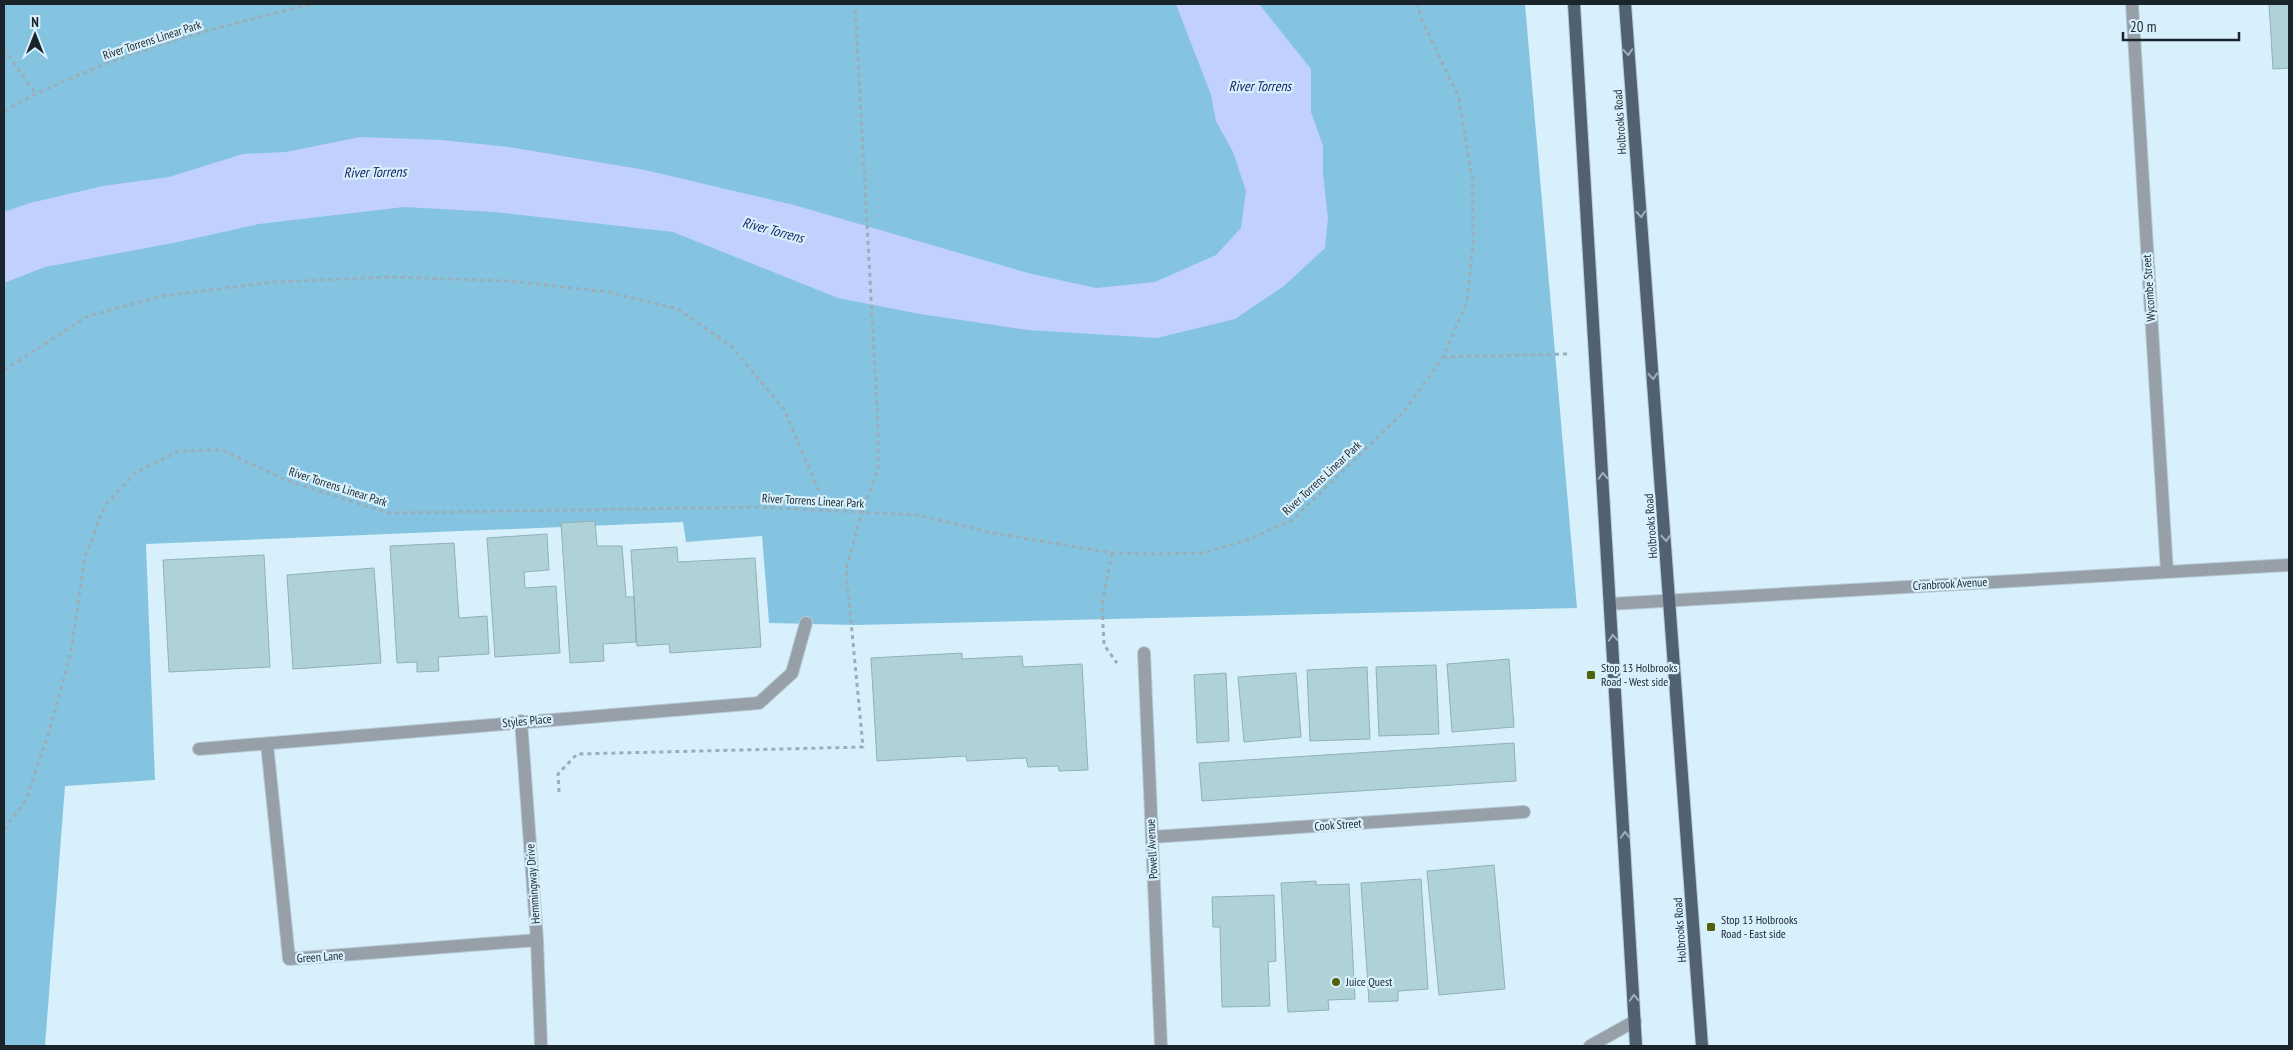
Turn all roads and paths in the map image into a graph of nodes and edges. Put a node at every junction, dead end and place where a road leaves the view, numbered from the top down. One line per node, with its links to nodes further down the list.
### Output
1 (313, 4): 8 (path, River Torrens Linear Park)
2 (855, 4): 14 (path)
3 (1417, 4): 11 (path, River Torrens Linear Park)
4 (1574, 4): 10 (main road)
5 (1624, 4): 18 (main road, Holbrooks Road, one-way to 18)
6 (2132, 4): 17 (street, Wycombe Street)
7 (4, 49): 8 (path)
8 (35, 93): 9 (path, River Torrens Linear Park)
9 (4, 111)
10 (1596, 352): 11 (path); 19 (main road, one-way to 10)
11 (1443, 357): 15 (path, River Torrens Linear Park)
12 (4, 370): 13 (path)
13 (827, 510): 14 (path, River Torrens Linear Park); 27 (path, River Torrens Linear Park)
14 (862, 512): 15 (path, River Torrens Linear Park)
15 (1112, 553): 22 (path)
16 (2289, 565): 17 (street, Cranbrook Avenue)
17 (2167, 572): 18 (street, Cranbrook Avenue)
18 (1670, 599): 19 (street, Cranbrook Avenue); 35 (main road, Holbrooks Road)
19 (1610, 604): 30 (main road, one-way to 19)
20 (806, 623): 23 (street, Styles Place)
21 (1144, 652): 28 (street, Powell Avenue)
22 (1120, 668)
23 (521, 721): 24 (street, Styles Place); 29 (street, Hemmingway Drive)
24 (268, 744): 25 (street, Styles Place); 29 (street, Green Lane)
25 (199, 749)
26 (1524, 812): 28 (street, Cook Street)
27 (4, 828)
28 (1152, 837): 32 (street, Powell Avenue)
29 (537, 940): 31 (street, Hemmingway Drive)
30 (1636, 1021): 33 (street); 34 (main road)
31 (542, 1046)
32 (1161, 1046)
33 (1590, 1046)
34 (1636, 1046)
35 (1702, 1046)

